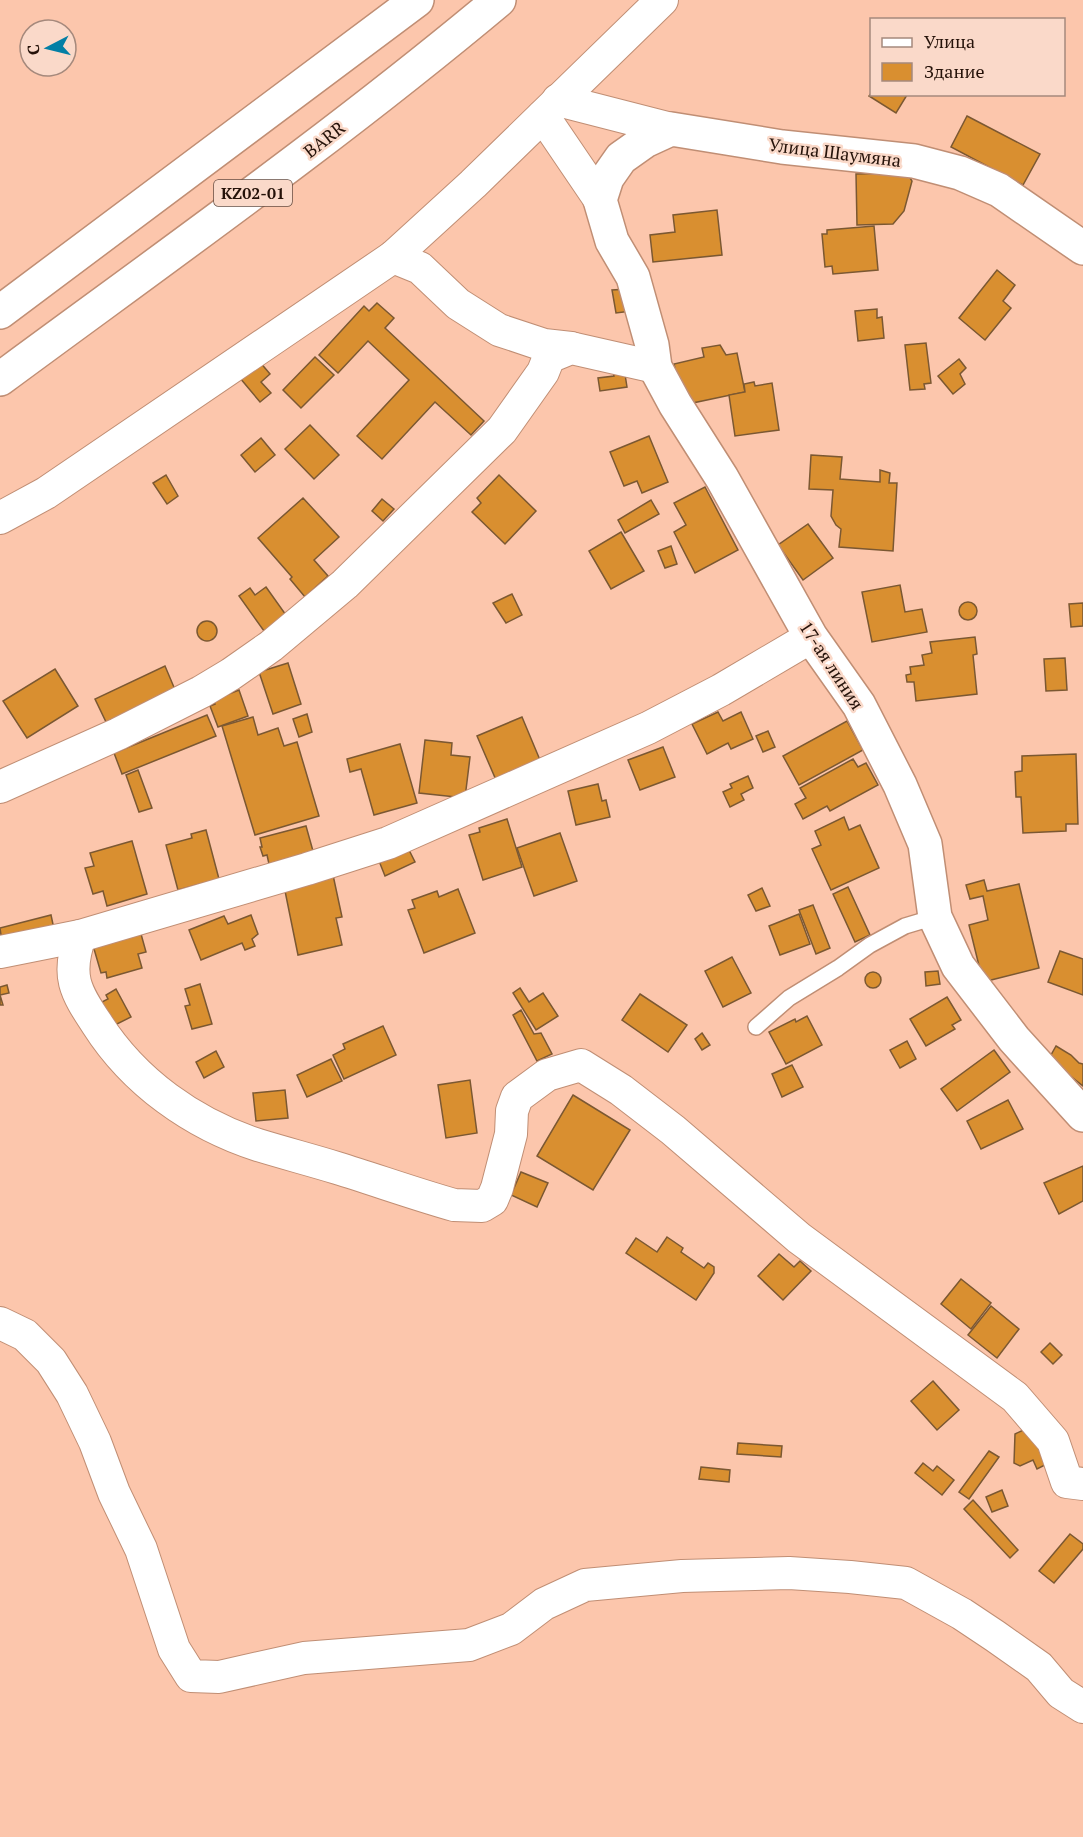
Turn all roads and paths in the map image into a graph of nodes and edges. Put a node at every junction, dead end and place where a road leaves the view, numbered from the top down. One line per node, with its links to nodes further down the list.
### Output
1 (417, 0): 9 (main road, KZ02-01)
2 (499, 0): 13 (main road, BARR / KZ02-01)
3 (662, 0): 4 (street)
4 (550, 108): 5 (street); 6 (street); 8 (street)
5 (671, 129): 6 (main road); 7 (main road, Улица Шаумяна)
6 (600, 200): 12 (main road, 17-ая линия)
7 (1083, 248)
8 (393, 257): 10 (street); 15 (street)
9 (0, 312)
10 (499, 330): 11 (street); 14 (street)
11 (571, 348): 12 (street); 14 (street)
12 (655, 367): 16 (main road, 17-ая линия)
13 (0, 379)
14 (535, 383): 17 (street)
15 (0, 518)
16 (811, 637): 18 (main road, 17-ая линия); 19 (street)
17 (0, 787)
18 (935, 917): 21 (lane); 22 (main road, 17-ая линия)
19 (80, 936): 20 (street); 24 (street)
20 (0, 952)
21 (756, 1027)
22 (1083, 1115)
23 (0, 1323): 25 (street)
24 (1075, 1483)
25 (1083, 1707)

